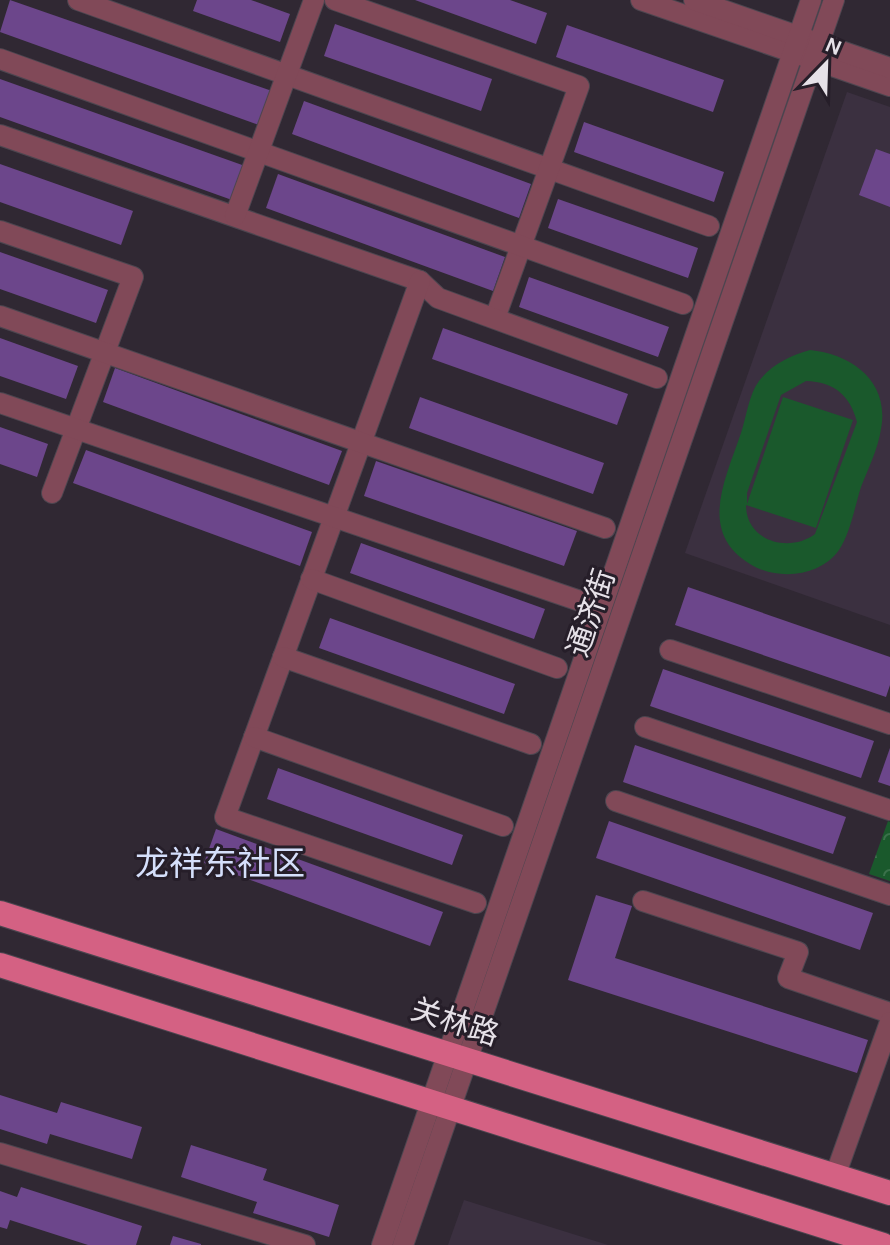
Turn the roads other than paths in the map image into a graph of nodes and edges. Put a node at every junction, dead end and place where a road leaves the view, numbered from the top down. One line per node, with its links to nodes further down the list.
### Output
1 (78, 0): 12 (street)
2 (314, 0): 12 (street)
3 (335, 0): 16 (street)
4 (641, 0): 8 (street)
5 (694, 0): 8 (street)
6 (811, 0): 8 (street, 通济街)
7 (834, 0): 9 (street, 通济街)
8 (796, 44): 9 (street); 52 (street, 通济街)
9 (816, 51): 11 (street); 13 (street); 52 (street, 通济街)
10 (0, 59): 15 (street)
11 (890, 68)
12 (286, 75): 15 (street); 16 (street)
13 (890, 86)
14 (0, 135): 17 (street)
15 (258, 152): 17 (street); 20 (street)
16 (549, 169): 18 (street); 20 (street)
17 (235, 216): 21 (street)
18 (709, 226)
19 (0, 231): 25 (street)
20 (521, 246): 22 (street); 24 (street)
21 (420, 281): 24 (street); 29 (street)
22 (683, 304)
23 (0, 316): 25 (street)
24 (495, 318): 26 (street)
25 (105, 352): 28 (street); 29 (street)
26 (657, 378)
27 (0, 403): 28 (street)
28 (76, 429): 30 (street); 31 (street)
29 (361, 443): 31 (street); 32 (street)
30 (52, 493)
31 (334, 517): 33 (street); 34 (street)
32 (605, 528)
33 (311, 579): 36 (street); 37 (street)
34 (580, 601)
35 (670, 650): 38 (street)
36 (283, 657): 40 (street); 41 (street)
37 (557, 668)
38 (890, 724)
39 (645, 727): 43 (street)
40 (254, 737): 44 (street); 47 (street)
41 (531, 744)
42 (616, 801): 45 (street)
43 (890, 810)
44 (503, 826)
45 (890, 895)
46 (643, 901): 50 (street)
47 (476, 903)
48 (0, 913): 52 (main road, 关林路)
49 (0, 965): 53 (main road)
50 (890, 1013)
51 (890, 1022): 55 (street)
52 (459, 1057): 53 (street, 通济街); 55 (main road, 关林路)
53 (442, 1106): 58 (street, 通济街); 59 (street, 通济街); 60 (main road)
54 (0, 1153): 57 (street)
55 (835, 1176): 56 (main road, 关林路)
56 (890, 1193)
57 (305, 1245)
58 (382, 1245)
59 (403, 1245)
60 (883, 1245)

